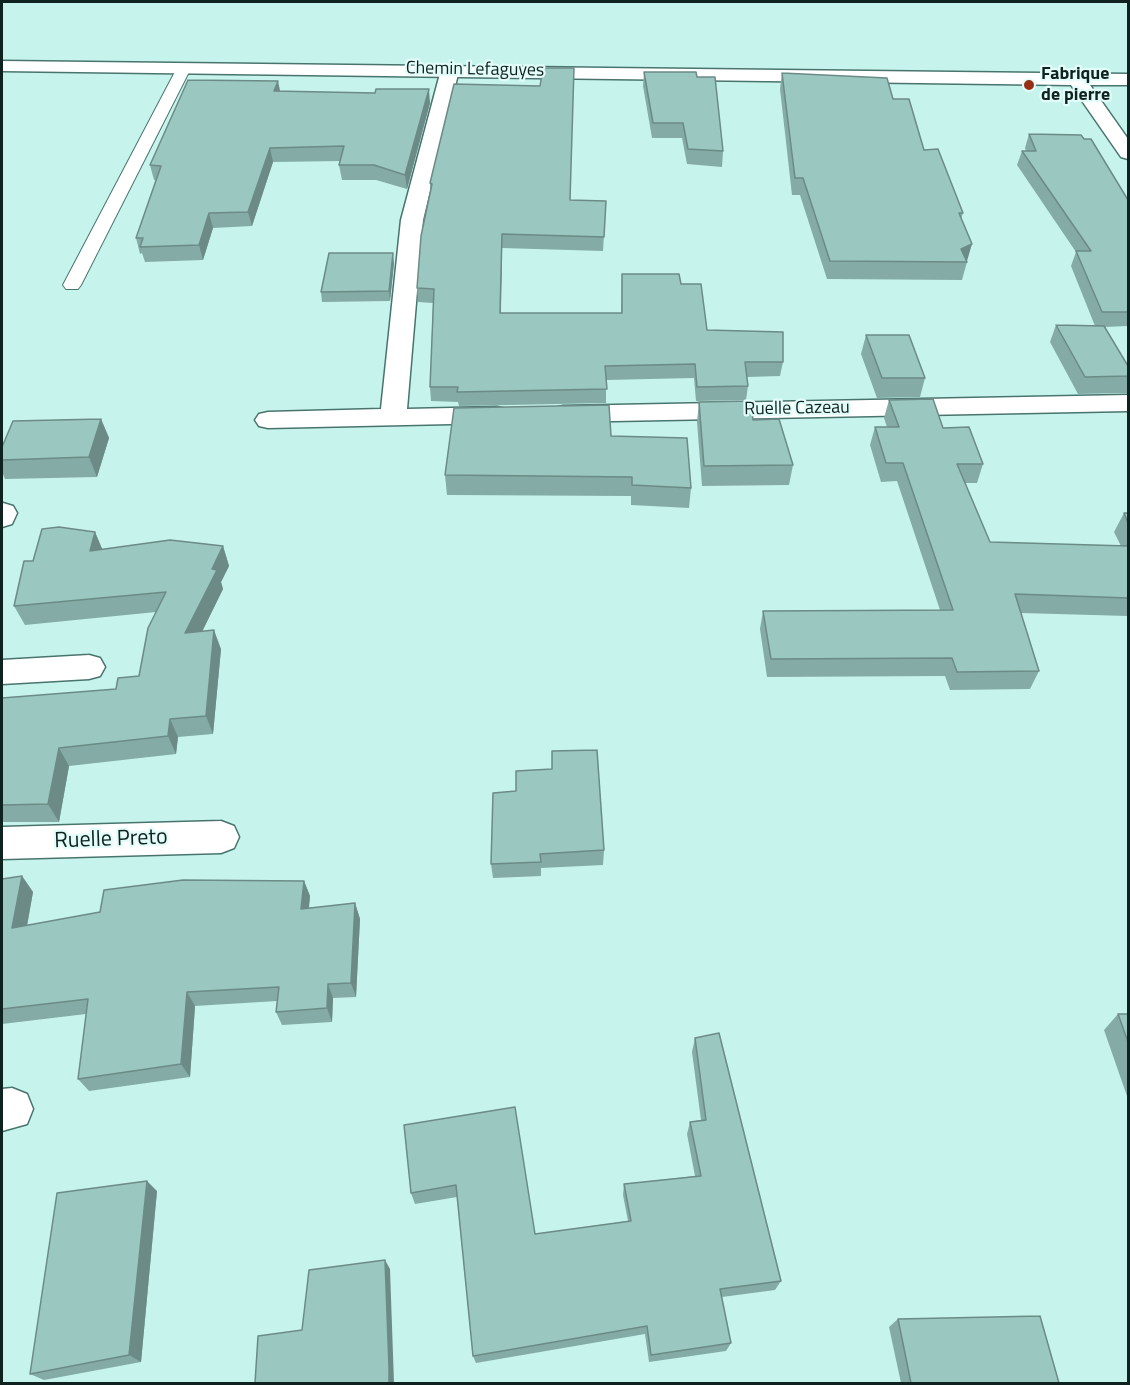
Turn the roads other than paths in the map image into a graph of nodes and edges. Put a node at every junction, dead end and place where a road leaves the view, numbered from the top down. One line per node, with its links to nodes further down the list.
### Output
1 (2, 66): 2 (street, Chemin Lefaguyes)
2 (184, 68): 3 (street, Chemin Lefaguyes); 7 (lane)
3 (450, 70): 4 (street, Chemin Lefaguyes); 9 (street)
4 (1076, 79): 5 (street, Chemin Lefaguyes); 6 (street)
5 (1128, 80)
6 (1128, 153)
7 (72, 285)
8 (1128, 403): 9 (street, Ruelle Cazeau)
9 (393, 418): 10 (street, Ruelle Cazeau)
10 (268, 420)
11 (89, 667): 12 (street)
12 (2, 672)
13 (221, 837): 14 (street, Ruelle Preto)
14 (2, 843)

